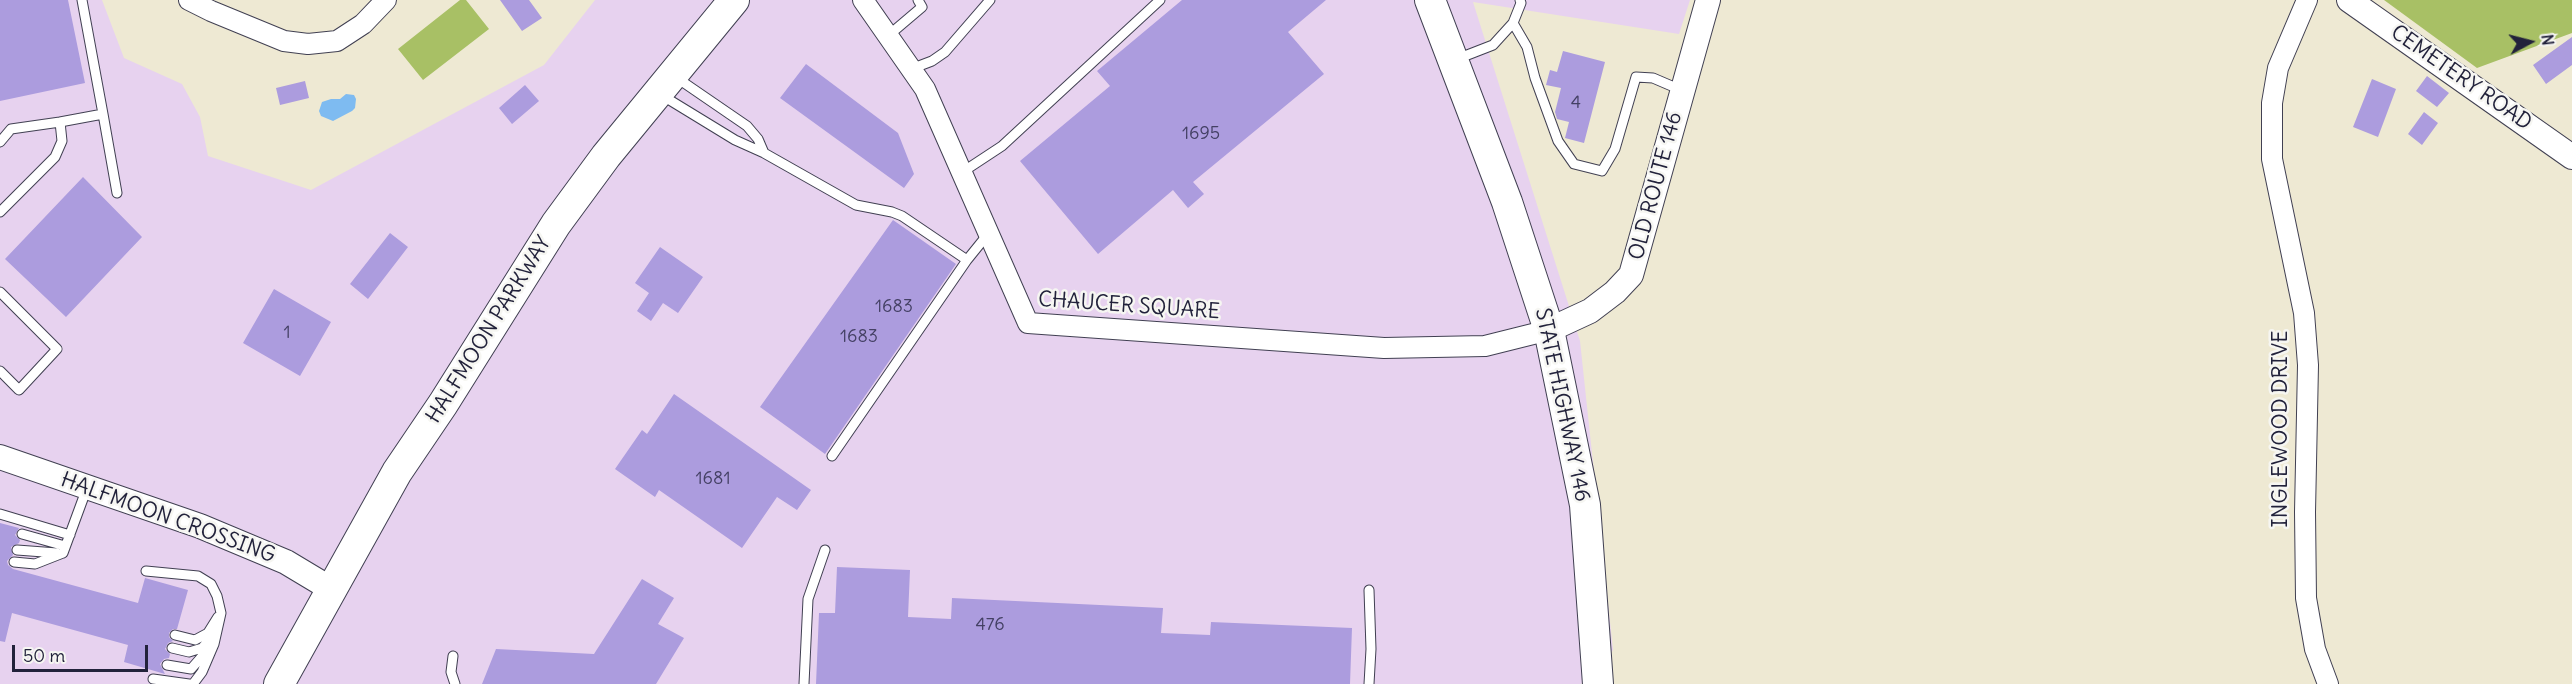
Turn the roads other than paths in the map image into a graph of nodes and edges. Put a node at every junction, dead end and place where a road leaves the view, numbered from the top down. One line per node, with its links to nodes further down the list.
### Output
1 (82, 0): 20 (lane)
2 (189, 0): 3 (street)
3 (386, 0)
4 (734, 0): 18 (main road, HALFMOON PARKWAY)
5 (918, 0): 15 (lane)
6 (990, 0): 17 (lane)
7 (1160, 0): 25 (lane)
8 (1430, 0): 16 (main road, STATE HIGHWAY 146)
9 (1520, 0): 14 (lane)
10 (1708, 0): 19 (street, OLD ROUTE 146)
11 (2307, 0): 59 (street, INGLEWOOD DRIVE)
12 (2349, 0): 24 (street, CEMETERY ROAD)
13 (863, 1): 15 (street, CHAUCER SQUARE)
14 (1513, 23): 16 (lane); 19 (lane)
15 (889, 35): 17 (street, CHAUCER SQUARE)
16 (1454, 60): 31 (main road, STATE HIGHWAY 146)
17 (911, 69): 25 (street, CHAUCER SQUARE)
18 (665, 84): 23 (lane); 23 (lane); 44 (main road, HALFMOON PARKWAY)
19 (1682, 91): 31 (street, OLD ROUTE 146)
20 (102, 114): 21 (lane); 26 (lane)
21 (60, 122): 22 (lane); 27 (lane)
22 (0, 142)
23 (764, 153): 29 (lane)
24 (2572, 157)
25 (961, 173): 28 (street, CHAUCER SQUARE)
26 (117, 193)
27 (0, 212)
28 (988, 234): 29 (lane); 31 (street, CHAUCER SQUARE)
29 (967, 260): 33 (lane)
30 (0, 291): 32 (lane)
31 (1549, 330): 58 (main road, STATE HIGHWAY 146)
32 (0, 371)
33 (832, 456)
34 (0, 457): 35 (street, HALFMOON CROSSING)
35 (87, 488): 38 (lane); 44 (street, HALFMOON CROSSING)
36 (0, 514): 38 (lane)
37 (22, 534): 40 (lane)
38 (70, 535): 40 (lane)
39 (17, 550): 40 (lane)
40 (64, 550): 42 (lane)
41 (825, 550): 56 (lane)
42 (14, 562)
43 (146, 571): 46 (lane)
44 (332, 588): 54 (main road, HALFMOON PARKWAY)
45 (1369, 590): 57 (lane)
46 (221, 613): 47 (lane); 48 (lane); 53 (lane)
47 (175, 635)
48 (213, 636): 49 (lane); 51 (lane)
49 (172, 648)
50 (453, 656): 55 (lane)
51 (167, 665)
52 (153, 679): 53 (lane)
53 (191, 684)
54 (279, 684)
55 (455, 684)
56 (804, 684)
57 (1369, 684)
58 (1598, 684)
59 (2328, 684)

